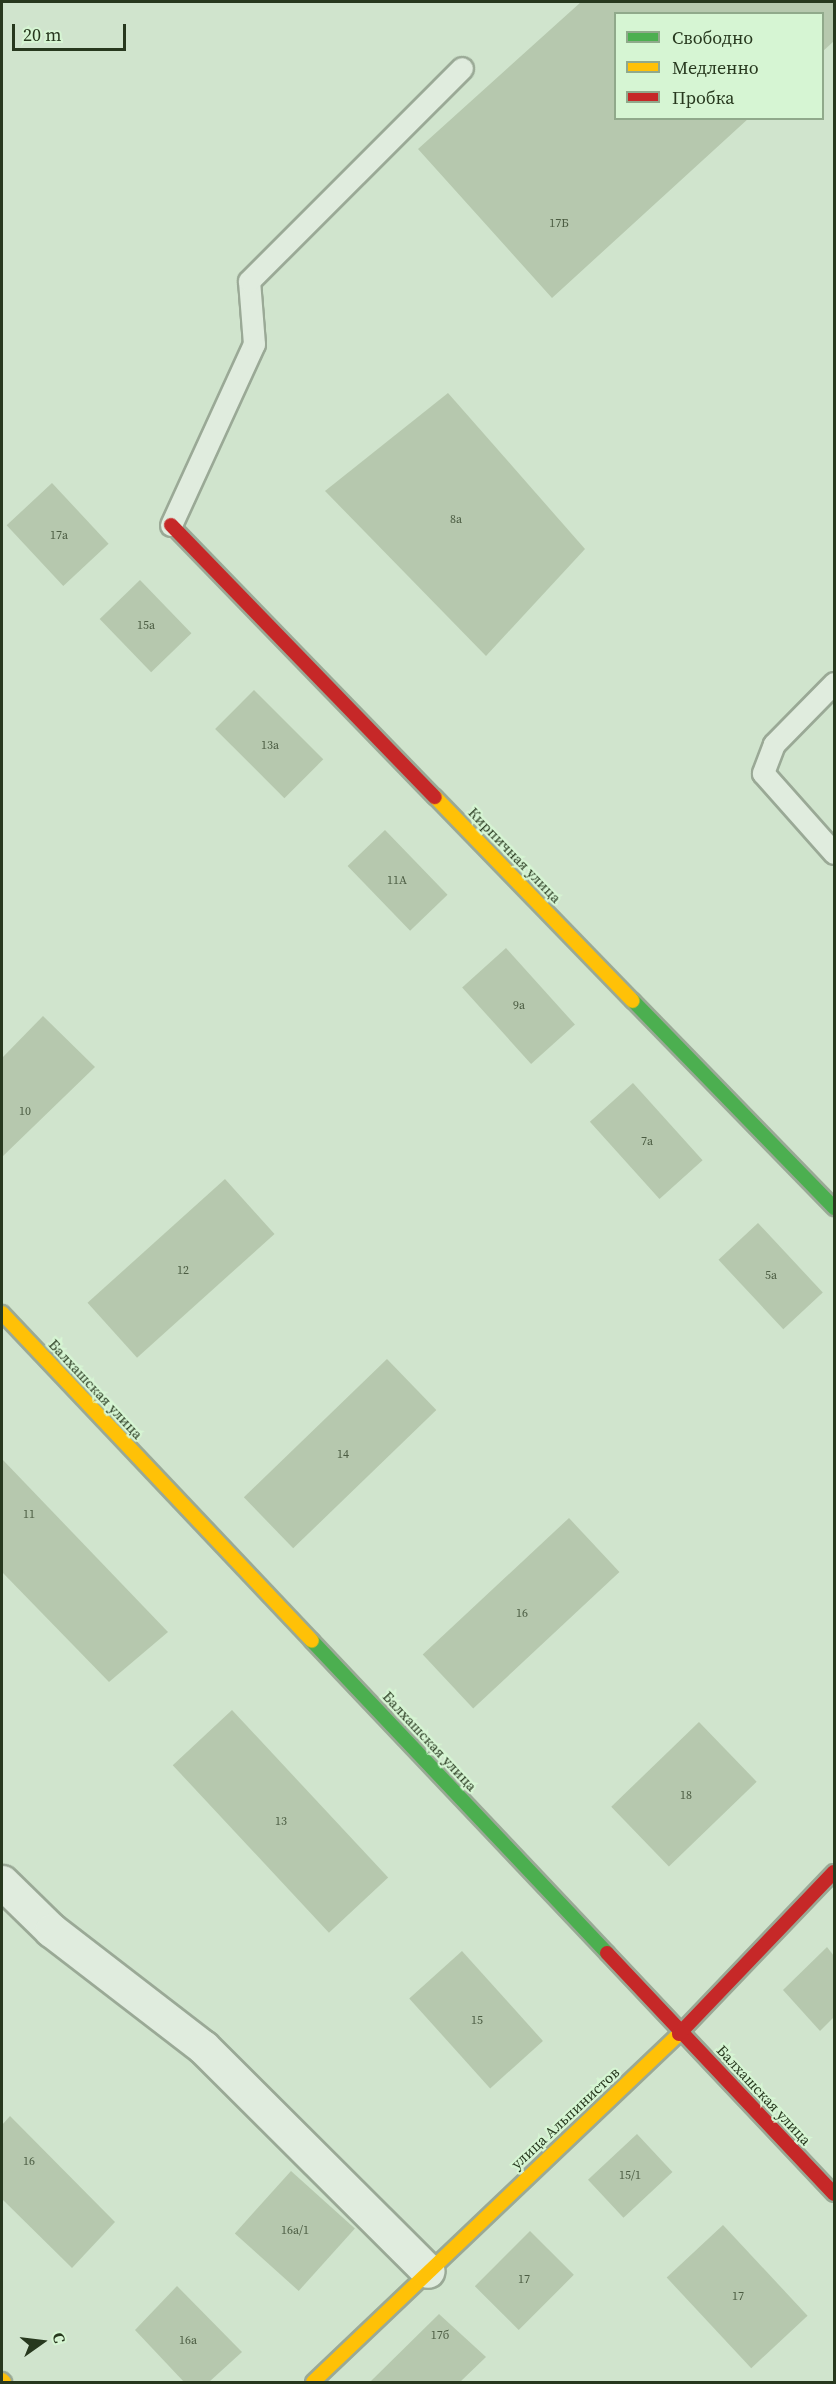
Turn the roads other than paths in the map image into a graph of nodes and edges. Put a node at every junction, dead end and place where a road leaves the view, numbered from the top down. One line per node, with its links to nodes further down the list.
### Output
1 (462, 68): 2 (lane)
2 (171, 525): 5 (street, Кирпичная улица)
3 (834, 683): 4 (lane)
4 (834, 853)
5 (834, 1208)
6 (2, 1313): 9 (street, Балхашская улица)
7 (834, 1872): 9 (street, улица Альпинистов)
8 (2, 1882): 11 (street)
9 (681, 2031): 10 (street, Балхашская улица); 11 (street, улица Альпинистов)
10 (834, 2194)
11 (428, 2271): 12 (street, улица Альпинистов)
12 (313, 2382)

